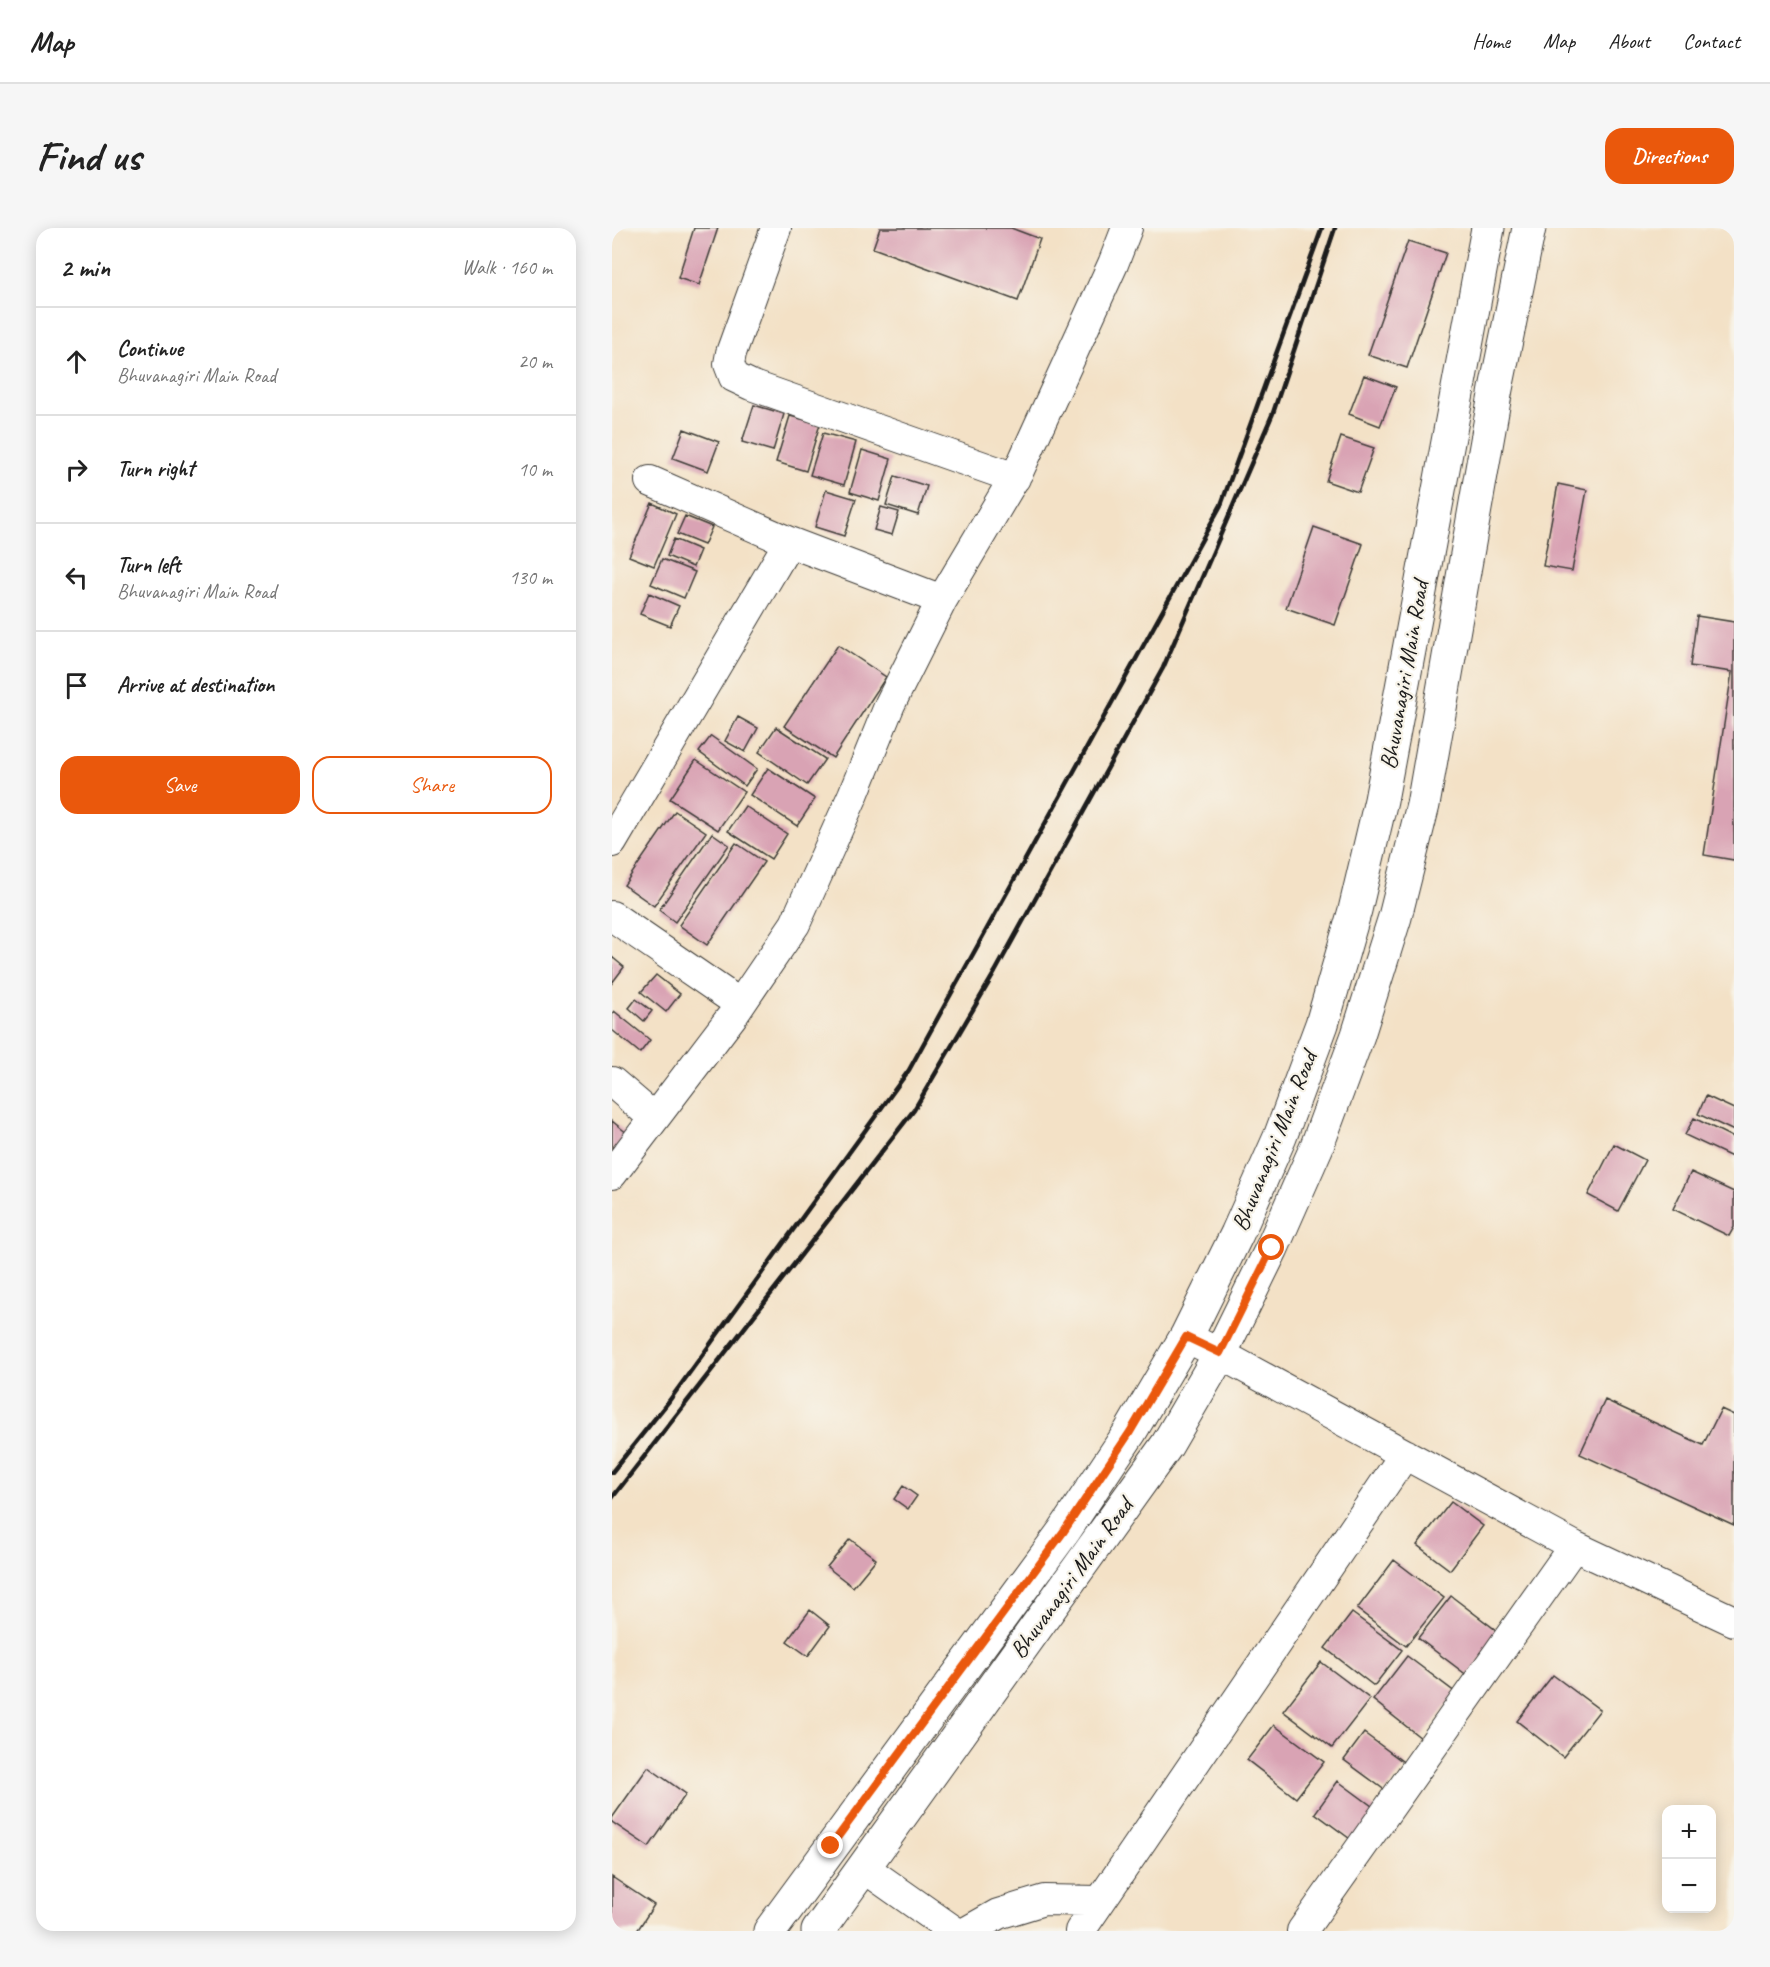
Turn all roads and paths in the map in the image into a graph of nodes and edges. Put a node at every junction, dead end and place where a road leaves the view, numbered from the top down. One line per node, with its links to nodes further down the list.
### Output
1 (776, 228): 5 (street)
2 (1127, 228): 5 (street)
3 (1488, 228): 15 (main road, Bhuvanagiri Main Road)
4 (1529, 228): 16 (main road, Bhuvanagiri Main Road)
5 (1015, 478): 8 (street)
6 (650, 481): 7 (street)
7 (789, 542): 8 (street); 9 (street)
8 (942, 600): 11 (street)
9 (612, 842)
10 (612, 916): 11 (street)
11 (740, 1004): 13 (street)
12 (612, 1082): 13 (street)
13 (654, 1118): 14 (street)
14 (612, 1173)
15 (1186, 1337): 16 (street); 22 (main road, Bhuvanagiri Main Road)
16 (1220, 1353): 17 (street); 20 (main road, Bhuvanagiri Main Road)
17 (1405, 1454): 18 (street); 21 (street)
18 (1574, 1546): 19 (street); 27 (street)
19 (1734, 1621)
20 (863, 1867): 23 (main road, Bhuvanagiri Main Road); 24 (street)
21 (1099, 1901): 25 (street); 26 (street)
22 (771, 1931)
23 (818, 1931)
24 (954, 1931)
25 (968, 1931)
26 (1080, 1931)
27 (1302, 1931)

